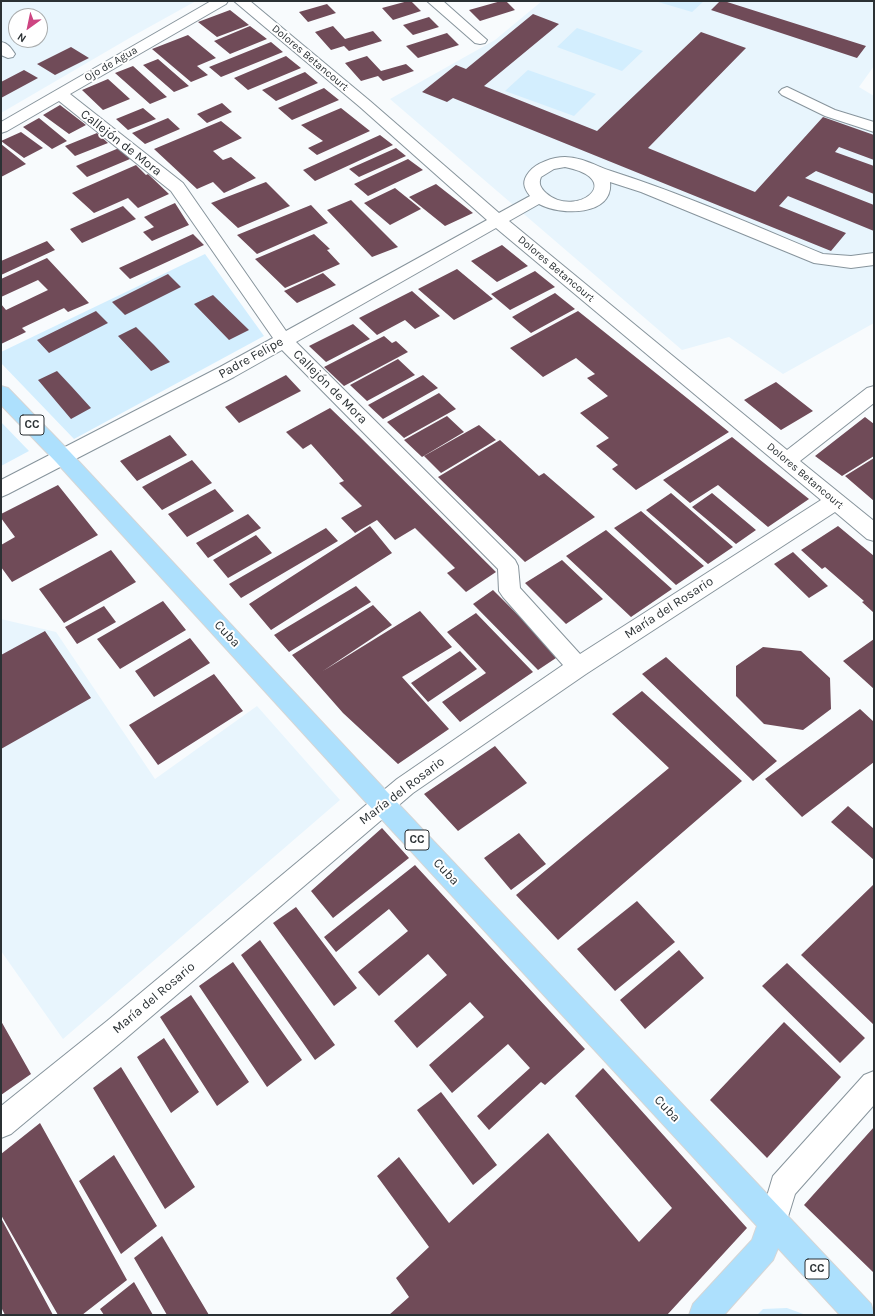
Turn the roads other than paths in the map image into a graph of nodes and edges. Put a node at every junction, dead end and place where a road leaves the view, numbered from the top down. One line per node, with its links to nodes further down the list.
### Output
1 (221, 1): 6 (street, Ojo de Agua)
2 (241, 1): 11 (street, Dolores Betancourt)
3 (434, 1): 4 (street)
4 (480, 40)
5 (786, 92): 7 (street)
6 (60, 94): 8 (street, Ojo de Agua); 13 (street, Callejón de Mora)
7 (874, 127)
8 (1, 128)
9 (597, 172): 10 (street); 10 (street); 12 (street)
10 (540, 197): 11 (street, Padre Felipe)
11 (498, 221): 13 (street, Padre Felipe); 17 (street, Dolores Betancourt)
12 (874, 260)
13 (283, 340): 16 (street, Padre Felipe); 21 (street, Callejón de Mora)
14 (1, 393): 16 (main road, Cuba / CC)
15 (874, 393): 17 (street)
16 (63, 457): 18 (street, Padre Felipe); 22 (main road, Cuba / CC)
17 (787, 460): 19 (street, Dolores Betancourt)
18 (1, 489)
19 (836, 501): 20 (street, Dolores Betancourt); 21 (street, María del Rosario)
20 (874, 533)
21 (578, 667): 22 (street, María del Rosario)
22 (382, 803): 24 (street, María del Rosario); 25 (main road, Cuba / CC)
23 (874, 1085): 25 (street)
24 (1, 1124)
25 (773, 1223): 26 (main road); 27 (main road, Cuba / CC)
26 (704, 1315)
27 (860, 1315)

